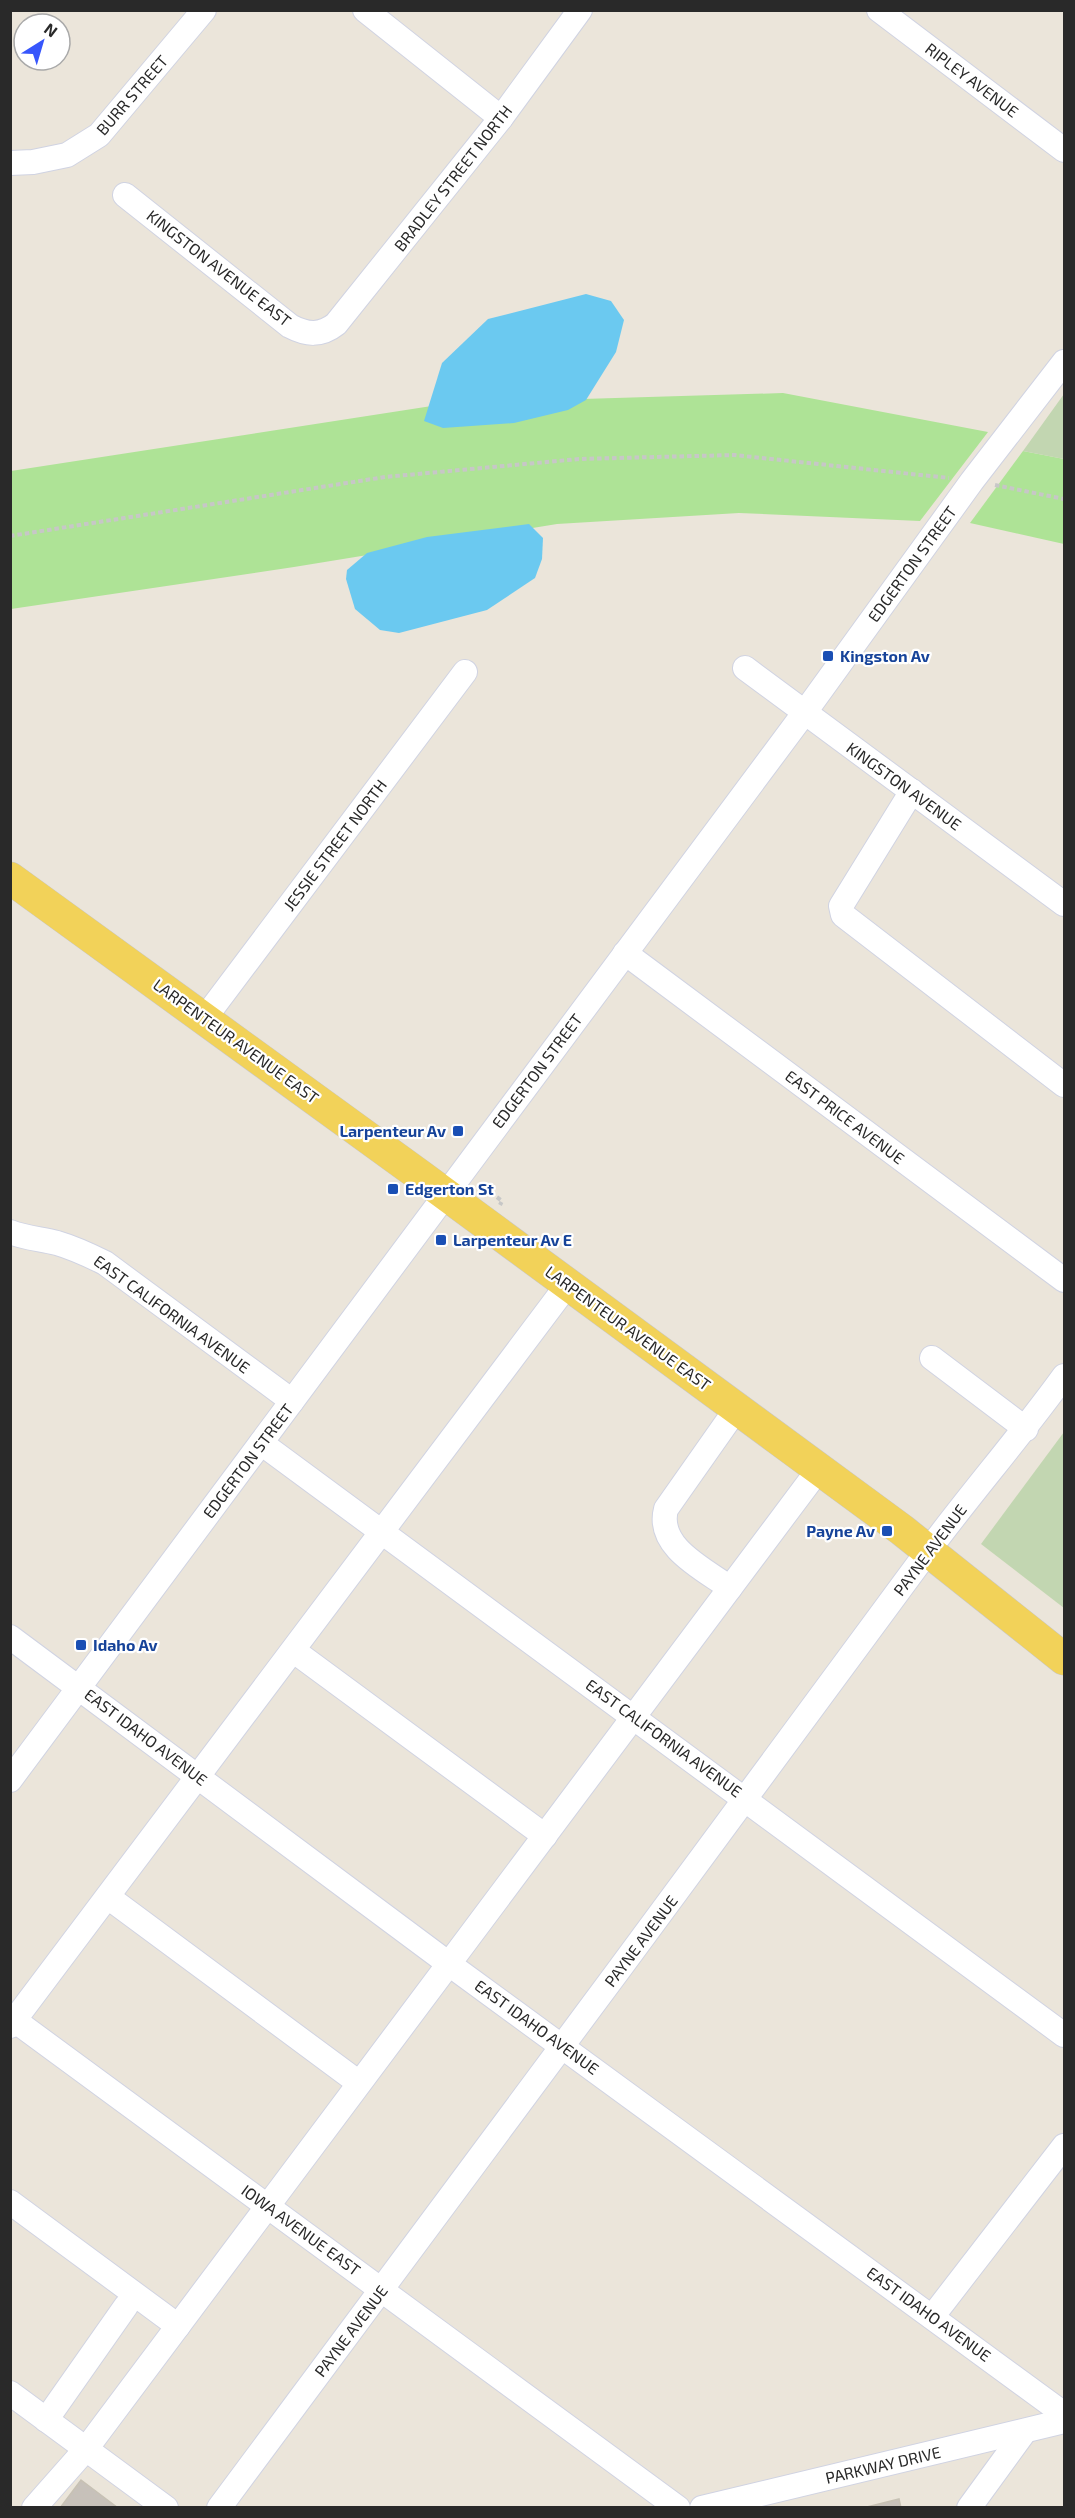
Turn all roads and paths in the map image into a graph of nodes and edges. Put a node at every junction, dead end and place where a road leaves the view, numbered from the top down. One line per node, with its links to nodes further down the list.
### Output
1 (204, 10): 7 (street, BURR STREET)
2 (365, 10): 5 (street)
3 (580, 10): 5 (street, BRADLEY STREET NORTH)
4 (879, 10): 6 (street, RIPLEY AVENUE)
5 (501, 118): 9 (street, BRADLEY STREET NORTH)
6 (1065, 150)
7 (10, 163)
8 (124, 195): 9 (street, KINGSTON AVENUE EAST)
9 (316, 334)
10 (1060, 378): 17 (street, EDGERTON STREET)
11 (951, 478): 14 (path)
12 (991, 484): 13 (path)
13 (1065, 499)
14 (10, 536)
15 (745, 668): 17 (street, KINGSTON AVENUE)
16 (465, 672): 22 (street, JESSIE STREET NORTH)
17 (805, 712): 18 (street, KINGSTON AVENUE); 21 (street, EDGERTON STREET)
18 (912, 791): 20 (street, KINGSTON AVENUE); 23 (street)
19 (10, 878): 22 (main road, LARPENTEUR AVENUE EAST)
20 (1065, 904)
21 (625, 953): 24 (street, EDGERTON STREET); 26 (street, EAST PRICE AVENUE)
22 (204, 1019): 24 (main road, LARPENTEUR AVENUE EAST)
23 (1065, 1085)
24 (445, 1193): 27 (main road, LARPENTEUR AVENUE EAST); 30 (street, EDGERTON STREET)
25 (10, 1232): 30 (street, EAST CALIFORNIA AVENUE)
26 (1065, 1280)
27 (568, 1284): 31 (main road, LARPENTEUR AVENUE EAST); 35 (street)
28 (932, 1358): 32 (street)
29 (1065, 1376): 32 (street, PAYNE AVENUE)
30 (292, 1401): 33 (street, EDGERTON STREET)
31 (737, 1408): 34 (main road, LARPENTEUR AVENUE EAST); 37 (street)
32 (1026, 1429): 36 (street, PAYNE AVENUE)
33 (261, 1443): 35 (street, EAST CALIFORNIA AVENUE); 41 (street, EDGERTON STREET)
34 (819, 1469): 36 (main road, LARPENTEUR AVENUE EAST); 37 (street)
35 (382, 1532): 39 (street); 42 (street, EAST CALIFORNIA AVENUE)
36 (928, 1551): 40 (main road, LARPENTEUR AVENUE EAST); 45 (street, PAYNE AVENUE)
37 (730, 1588): 42 (street)
38 (10, 1637): 41 (street, EAST IDAHO AVENUE)
39 (294, 1651): 43 (street); 46 (street)
40 (1065, 1659)
41 (80, 1687): 43 (street, EAST IDAHO AVENUE); 44 (street, EDGERTON STREET)
42 (635, 1718): 45 (street, EAST CALIFORNIA AVENUE); 46 (street)
43 (200, 1777): 47 (street); 48 (street, EAST IDAHO AVENUE)
44 (10, 1780)
45 (747, 1799): 50 (street, EAST CALIFORNIA AVENUE); 51 (street, PAYNE AVENUE)
46 (545, 1836): 48 (street)
47 (108, 1897): 49 (street); 52 (street)
48 (449, 1964): 51 (street, EAST IDAHO AVENUE); 52 (street)
49 (12, 2021): 55 (street, IOWA AVENUE EAST)
50 (1065, 2036)
51 (563, 2045): 56 (street, PAYNE AVENUE); 58 (street, EAST IDAHO AVENUE)
52 (359, 2083): 55 (street)
53 (1065, 2146): 58 (street)
54 (10, 2202): 59 (street)
55 (268, 2206): 56 (street, IOWA AVENUE EAST); 59 (street)
56 (382, 2289): 68 (street, PAYNE AVENUE); 69 (street, IOWA AVENUE EAST)
57 (126, 2306): 62 (street)
58 (932, 2317): 61 (street, EAST IDAHO AVENUE)
59 (178, 2326): 65 (street)
60 (12, 2398): 62 (street)
61 (1065, 2414)
62 (46, 2420): 65 (street)
63 (1065, 2421): 64 (street, PARKWAY DRIVE)
64 (1025, 2431): 70 (street, PARKWAY DRIVE); 71 (street)
65 (86, 2449): 66 (street); 67 (street)
66 (34, 2508)
67 (166, 2508)
68 (219, 2508)
69 (678, 2508)
70 (702, 2508)
71 (969, 2508)

